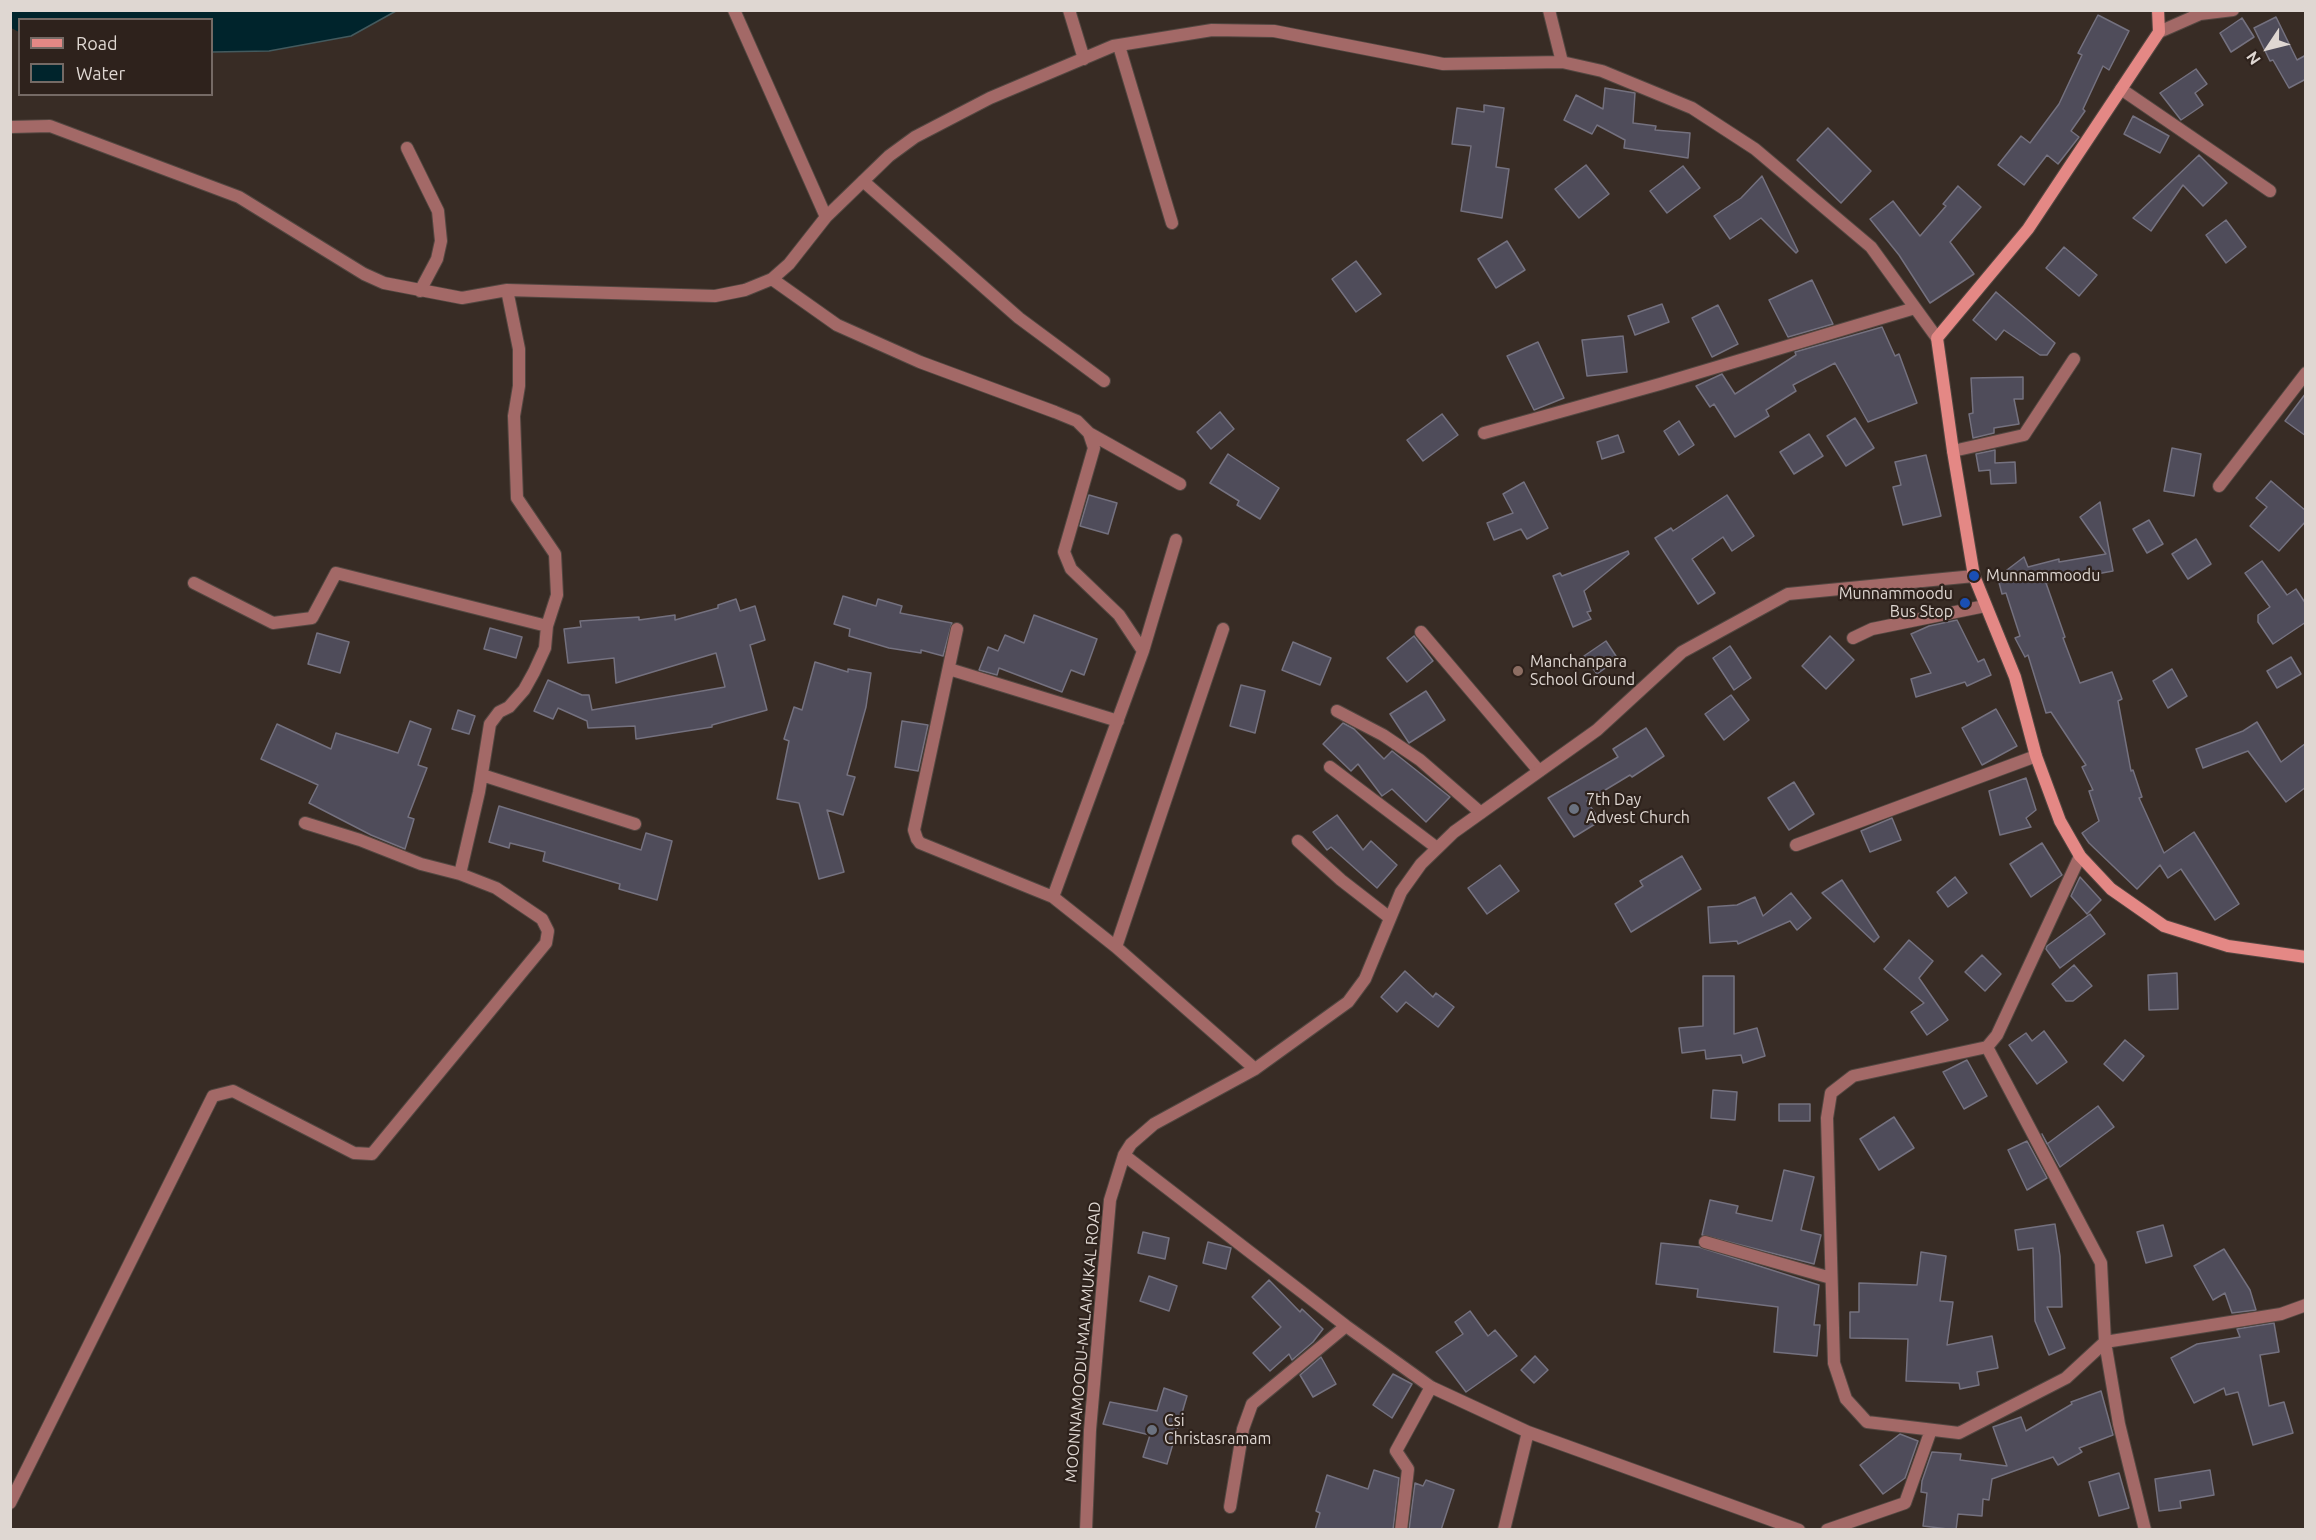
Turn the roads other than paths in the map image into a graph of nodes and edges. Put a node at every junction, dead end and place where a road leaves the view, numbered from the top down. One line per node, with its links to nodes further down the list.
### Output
1 (734, 10): 15 (street)
2 (1068, 10): 8 (street)
3 (1550, 10): 9 (street)
4 (2158, 10): 6 (main road)
5 (2233, 10): 6 (street)
6 (2159, 32): 10 (main road)
7 (1119, 46): 8 (street); 9 (street); 16 (street)
8 (1084, 59): 13 (street)
9 (1562, 62): 20 (street)
10 (2121, 89): 14 (street); 21 (main road)
11 (10, 128): 19 (street)
12 (407, 148): 19 (street)
13 (863, 180): 15 (street); 24 (street)
14 (2270, 191)
15 (826, 217): 17 (street)
16 (1172, 223)
17 (772, 279): 18 (street); 25 (street)
18 (507, 290): 19 (street); 34 (street)
19 (420, 291)
20 (1915, 308): 21 (street); 26 (street)
21 (1937, 338): 27 (main road)
22 (2074, 359): 27 (street)
23 (2306, 373): 29 (street)
24 (1104, 381)
25 (1089, 433): 28 (street); 39 (street)
26 (1484, 433)
27 (1953, 451): 31 (main road)
28 (1180, 484)
29 (2219, 486)
30 (1176, 540): 39 (street)
31 (1974, 576): 33 (main road); 45 (street, MOONNAMOODU-MALAMUKAL ROAD)
32 (194, 583): 34 (street)
33 (1985, 606): 38 (street); 43 (main road)
34 (547, 626): 46 (street)
35 (957, 629): 40 (street)
36 (1223, 629): 57 (street)
37 (1421, 632): 45 (street)
38 (1853, 638)
39 (1143, 651): 42 (street)
40 (949, 669): 42 (street); 55 (street)
41 (1337, 711): 47 (street)
42 (1118, 721): 55 (street)
43 (2036, 756): 51 (street); 53 (main road)
44 (1330, 767): 52 (street)
45 (1539, 771): 47 (street, MOONNAMOODU-MALAMUKAL ROAD)
46 (482, 775): 49 (street); 54 (street)
47 (1481, 813): 52 (street, MOONNAMOODU-MALAMUKAL ROAD)
48 (305, 823): 54 (street)
49 (635, 824)
50 (1298, 841): 56 (street)
51 (1796, 845)
52 (1437, 848): 56 (street, MOONNAMOODU-MALAMUKAL ROAD)
53 (2080, 856): 58 (main road); 59 (street)
54 (460, 874): 70 (street)
55 (1053, 897): 57 (street)
56 (1390, 918): 60 (street, MOONNAMOODU-MALAMUKAL ROAD)
57 (1116, 947): 60 (street)
58 (2306, 957)
59 (1987, 1047): 63 (street); 66 (street)
60 (1255, 1069): 61 (street, MOONNAMOODU-MALAMUKAL ROAD)
61 (1124, 1155): 65 (street); 72 (street, MOONNAMOODU-MALAMUKAL ROAD)
62 (1704, 1242): 63 (street)
63 (1831, 1278): 68 (street)
64 (2306, 1305): 66 (street)
65 (1346, 1326): 67 (street); 71 (street)
66 (2105, 1342): 68 (street); 77 (street)
67 (1431, 1387): 69 (street); 73 (street)
68 (1930, 1430): 76 (street)
69 (1528, 1432): 74 (street); 75 (street)
70 (10, 1503)
71 (1230, 1507)
72 (1086, 1530)
73 (1401, 1530)
74 (1504, 1530)
75 (1799, 1530)
76 (1827, 1530)
77 (2145, 1530)

